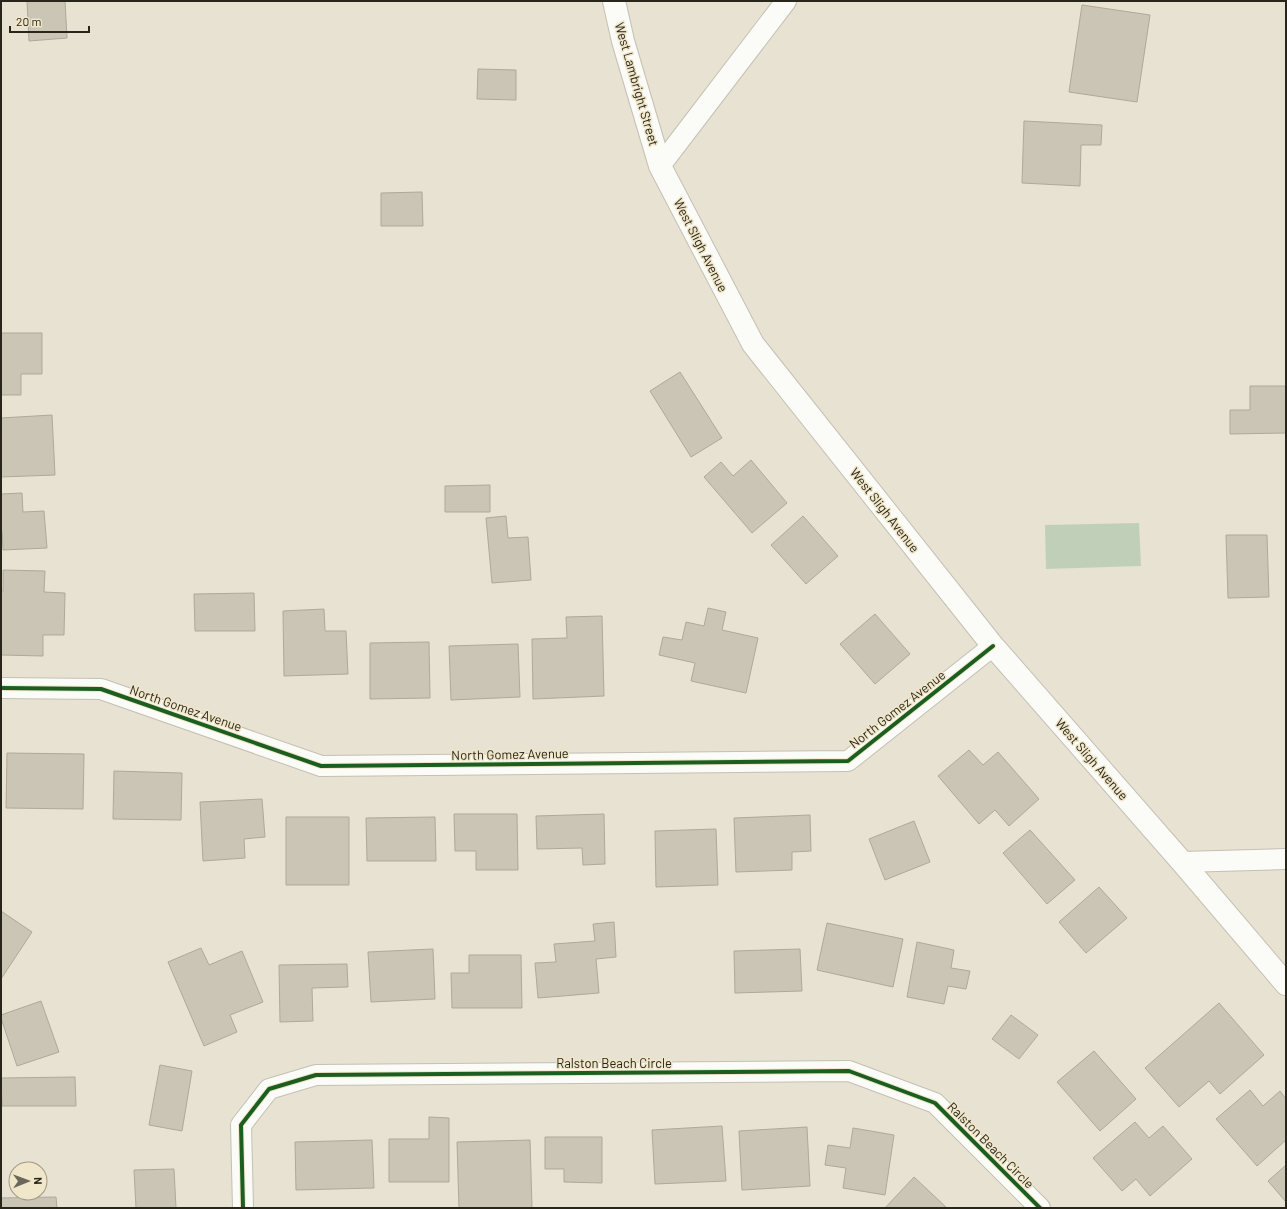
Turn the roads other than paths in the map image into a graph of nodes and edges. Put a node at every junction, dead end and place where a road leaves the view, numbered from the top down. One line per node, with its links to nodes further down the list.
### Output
1 (614, 1): 3 (main road, West Lambright Street)
2 (786, 1): 3 (street)
3 (660, 166): 4 (main road, West Sligh Avenue)
4 (993, 646): 5 (street, North Gomez Avenue); 7 (main road, West Sligh Avenue)
5 (1, 688)
6 (1286, 859): 7 (street)
7 (1182, 862): 8 (main road, West Sligh Avenue)
8 (1286, 984)
9 (243, 1208): 10 (street, Ralston Beach Circle)
10 (1040, 1208)

